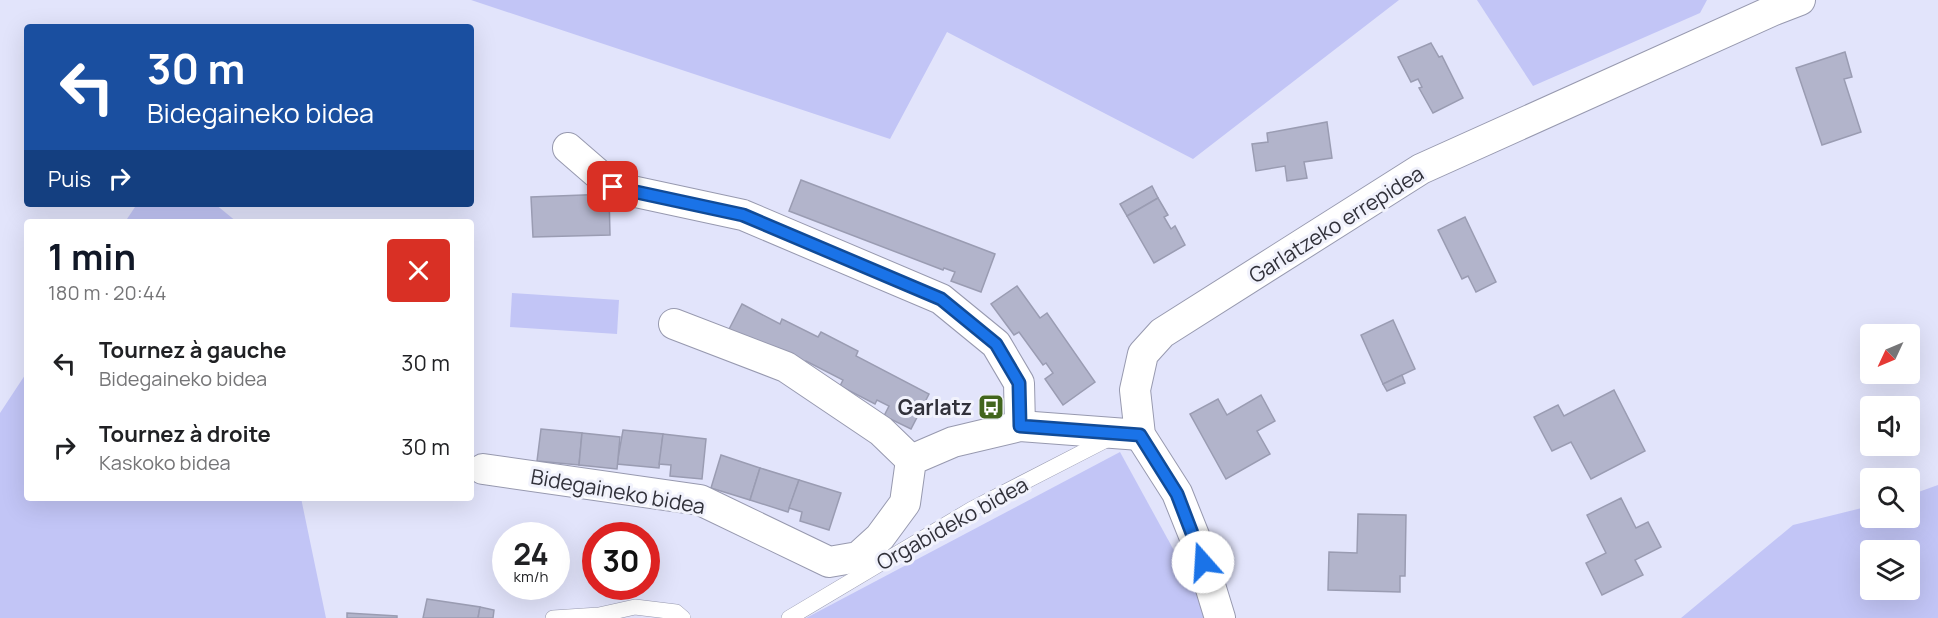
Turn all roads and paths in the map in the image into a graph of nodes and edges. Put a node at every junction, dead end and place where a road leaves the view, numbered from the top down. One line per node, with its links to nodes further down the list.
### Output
1 (1800, 0): 5 (street, Garlatzeko errepidea)
2 (568, 147): 4 (street)
3 (674, 324): 6 (street)
4 (1020, 426): 5 (street); 6 (street)
5 (1130, 434): 10 (lane, Orgabideko bidea); 11 (street, Garlatzeko errepidea)
6 (911, 460): 7 (street, Bidegaineko bidea)
7 (483, 469)
8 (553, 618): 9 (lane)
9 (683, 618)
10 (789, 618)
11 (1220, 618)

